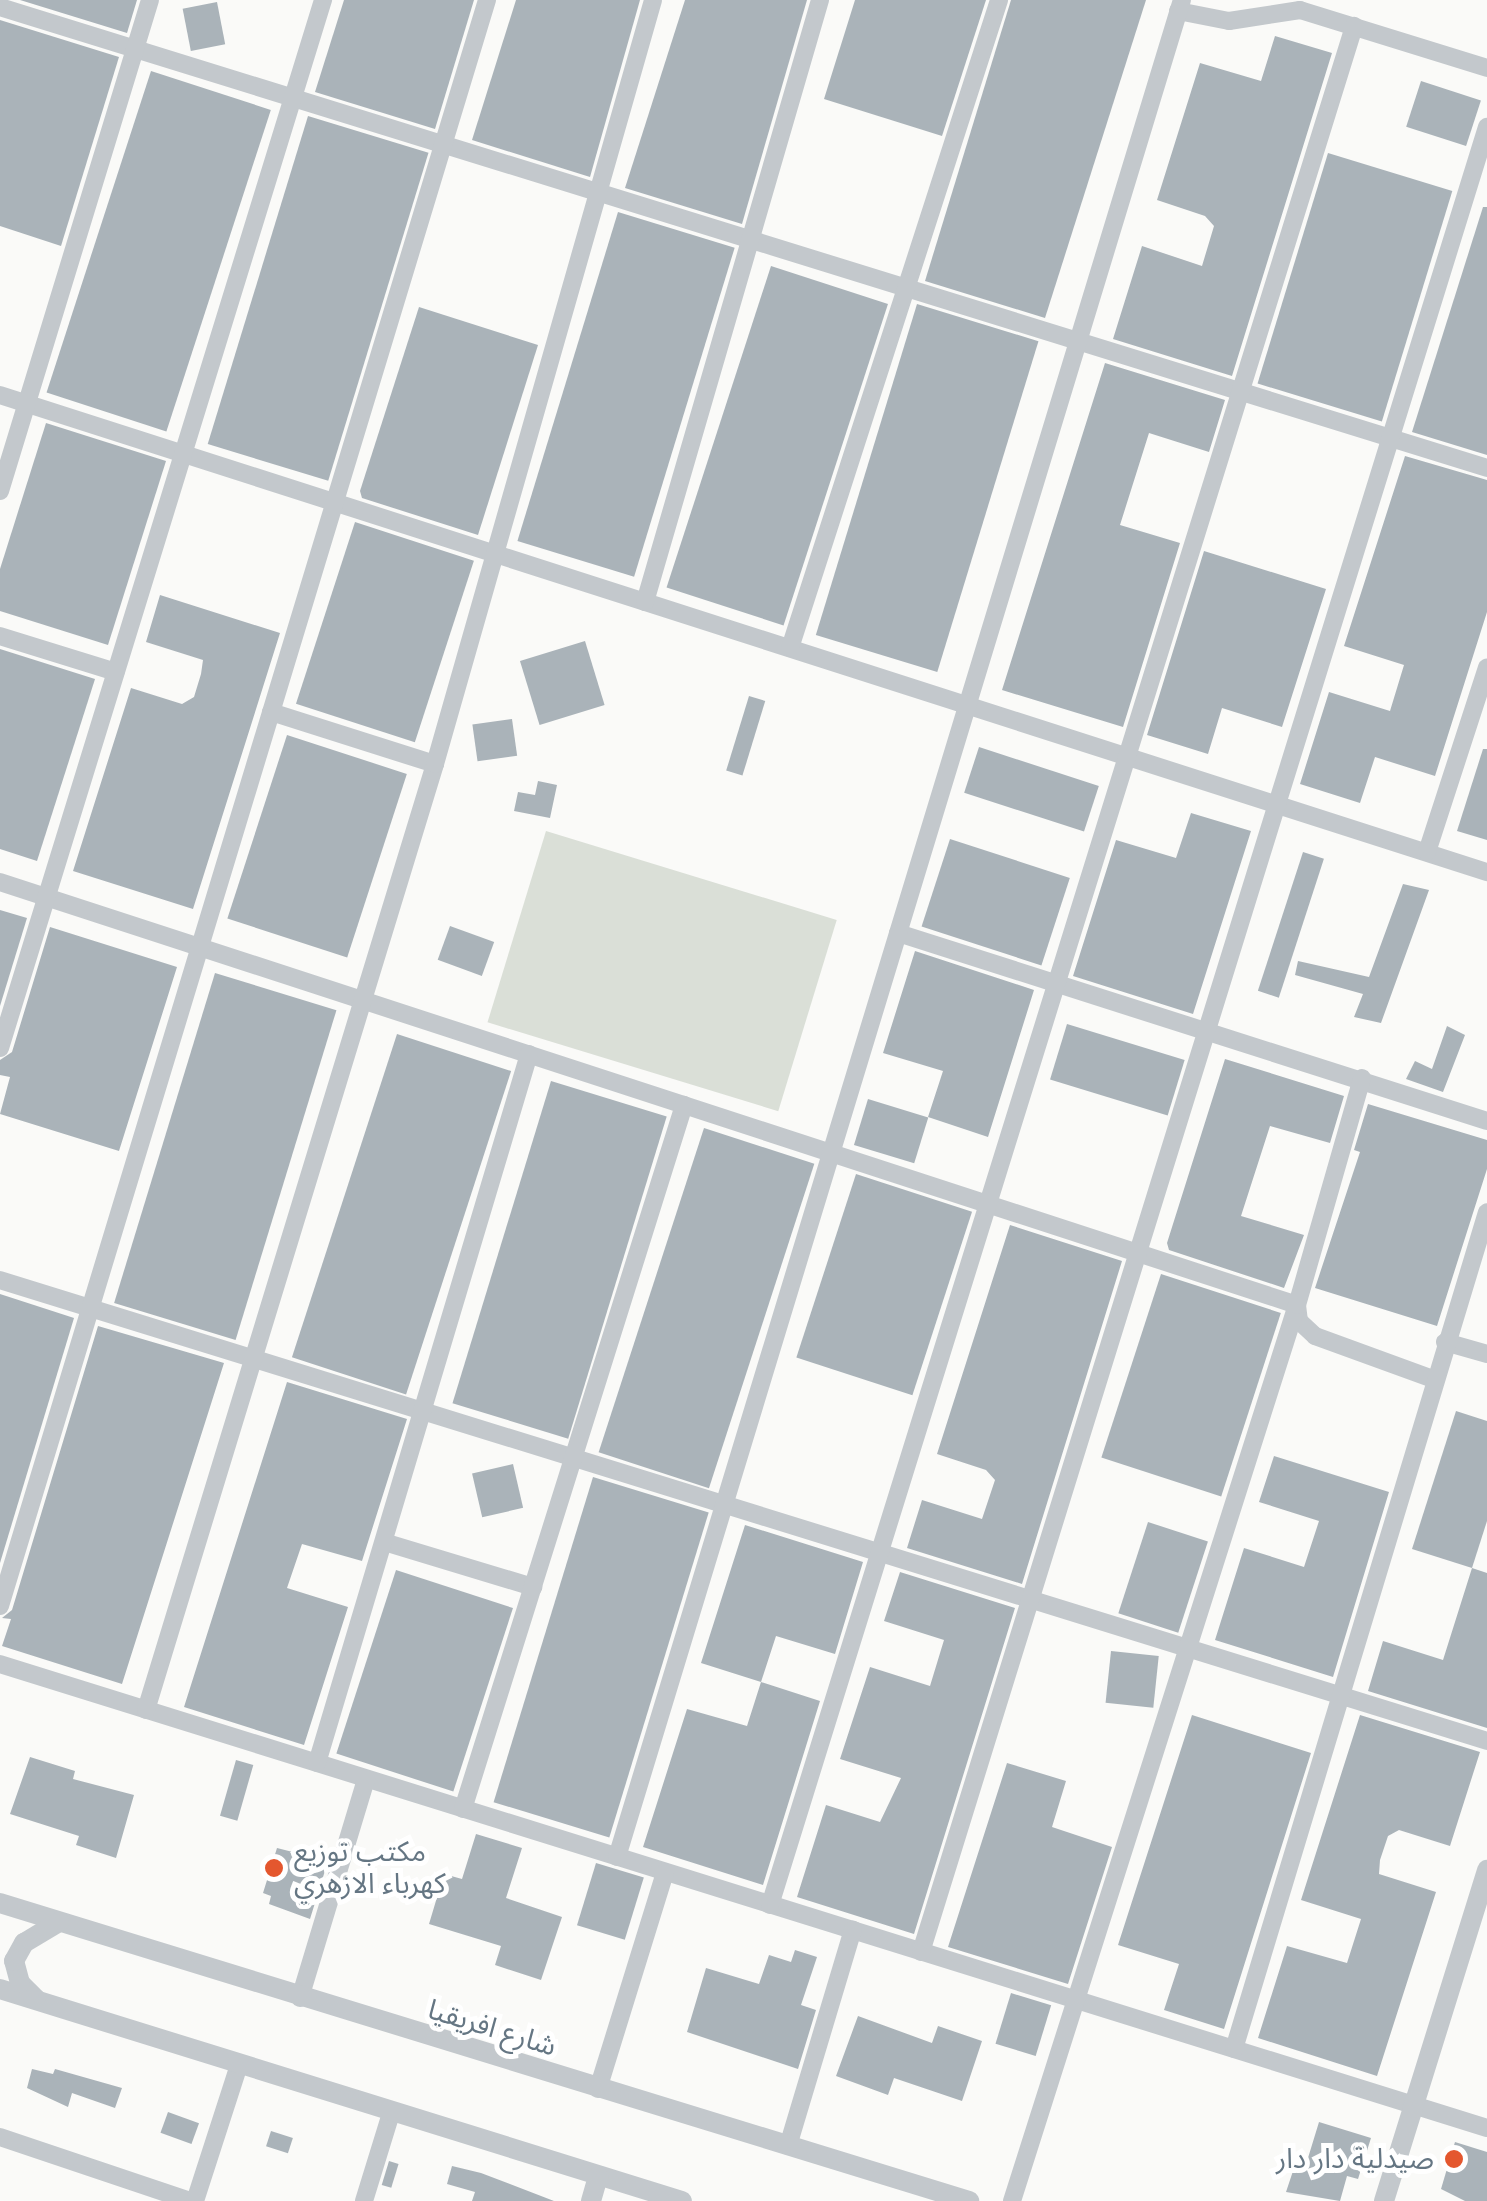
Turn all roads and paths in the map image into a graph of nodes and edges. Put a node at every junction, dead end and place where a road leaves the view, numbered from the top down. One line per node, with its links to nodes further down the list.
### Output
1 (150, 0): 10 (street)
2 (323, 0): 12 (street)
3 (487, 0): 14 (street)
4 (653, 0): 15 (street)
5 (820, 0): 16 (street)
6 (999, 0): 17 (street)
7 (1180, 5): 9 (street); 18 (street)
8 (0, 7): 10 (street)
9 (1354, 26): 11 (street); 19 (street)
10 (134, 48): 12 (street); 21 (street)
11 (1487, 68)
12 (292, 97): 14 (street); 23 (street)
13 (1487, 128): 22 (street)
14 (443, 144): 15 (street); 26 (street)
15 (595, 191): 16 (street); 27 (street)
16 (747, 238): 17 (street); 28 (street)
17 (906, 288): 18 (street); 30 (street)
18 (1078, 341): 19 (street); 33 (street)
19 (1239, 391): 22 (street); 35 (street)
20 (0, 394): 21 (street)
21 (26, 403): 23 (street); 25 (street)
22 (1388, 437): 24 (street); 37 (street)
23 (184, 453): 26 (street); 32 (street)
24 (1487, 468)
25 (0, 492)
26 (335, 502): 27 (street); 34 (street)
27 (490, 552): 28 (street); 36 (street)
28 (646, 602): 30 (street)
29 (0, 636): 32 (street)
30 (790, 648): 33 (street)
31 (1487, 668): 38 (street)
32 (116, 672): 41 (street)
33 (967, 705): 35 (street); 42 (street)
34 (271, 712): 36 (street); 43 (street)
35 (1130, 757): 37 (street); 44 (street)
36 (435, 764): 45 (street)
37 (1278, 804): 38 (street); 46 (street)
38 (1427, 852): 39 (street)
39 (1487, 872)
40 (0, 882): 41 (street)
41 (47, 897): 43 (street); 47 (street)
42 (898, 933): 44 (street); 52 (street)
43 (200, 946): 45 (street); 58 (street)
44 (1053, 983): 46 (street); 53 (street)
45 (359, 999): 48 (street); 61 (street)
46 (1210, 1031): 49 (street); 55 (street)
47 (0, 1048)
48 (530, 1054): 50 (street); 63 (street)
49 (1362, 1078): 51 (street); 57 (street)
50 (684, 1105): 52 (street); 64 (street)
51 (1487, 1121)
52 (831, 1154): 53 (street); 65 (street)
53 (985, 1203): 55 (street); 67 (street)
54 (1487, 1212): 59 (street)
55 (1140, 1254): 57 (street); 69 (street)
56 (0, 1280): 58 (street)
57 (1296, 1305): 62 (street); 71 (street)
58 (90, 1308): 61 (street); 70 (street)
59 (1446, 1342): 60 (street); 62 (street)
60 (1487, 1354)
61 (250, 1357): 63 (street); 74 (street)
62 (1434, 1379): 73 (street)
63 (423, 1411): 64 (street); 66 (street)
64 (575, 1458): 65 (street); 68 (street)
65 (724, 1504): 67 (street); 79 (street)
66 (384, 1542): 68 (street); 76 (street)
67 (882, 1553): 69 (street); 83 (street)
68 (533, 1587): 78 (street)
69 (1031, 1599): 71 (street); 86 (street)
70 (0, 1606)
71 (1185, 1647): 73 (street); 89 (street)
72 (0, 1664): 74 (street)
73 (1340, 1695): 75 (street); 91 (street)
74 (146, 1710): 76 (street)
75 (1487, 1740)
76 (317, 1763): 77 (street)
77 (366, 1779): 78 (street); 88 (street)
78 (463, 1809): 79 (street)
79 (617, 1857): 81 (street)
80 (1487, 1870): 94 (street)
81 (665, 1872): 83 (street); 93 (street)
82 (0, 1903): 84 (street, شارع افريقيا)
83 (770, 1904): 85 (street)
84 (59, 1922): 88 (street, شارع افريقيا); 90 (street)
85 (853, 1930): 86 (street); 98 (street)
86 (921, 1952): 89 (street)
87 (0, 1989): 90 (street)
88 (300, 1998): 93 (street, شارع افريقيا)
89 (1073, 1999): 91 (street); 105 (street)
90 (39, 2001): 92 (street)
91 (1234, 2049): 94 (street)
92 (239, 2066): 95 (street); 100 (street)
93 (598, 2089): 98 (street, شارع افريقيا)
94 (1414, 2106): 96 (street); 106 (street)
95 (390, 2113): 99 (street); 101 (street)
96 (1487, 2128)
97 (0, 2137): 100 (street)
98 (788, 2146): 104 (street, شارع افريقيا)
99 (598, 2176): 102 (street); 103 (street)
100 (192, 2201)
101 (364, 2201)
102 (590, 2201)
103 (682, 2201)
104 (968, 2201)
105 (1012, 2201)
106 (1384, 2201)

